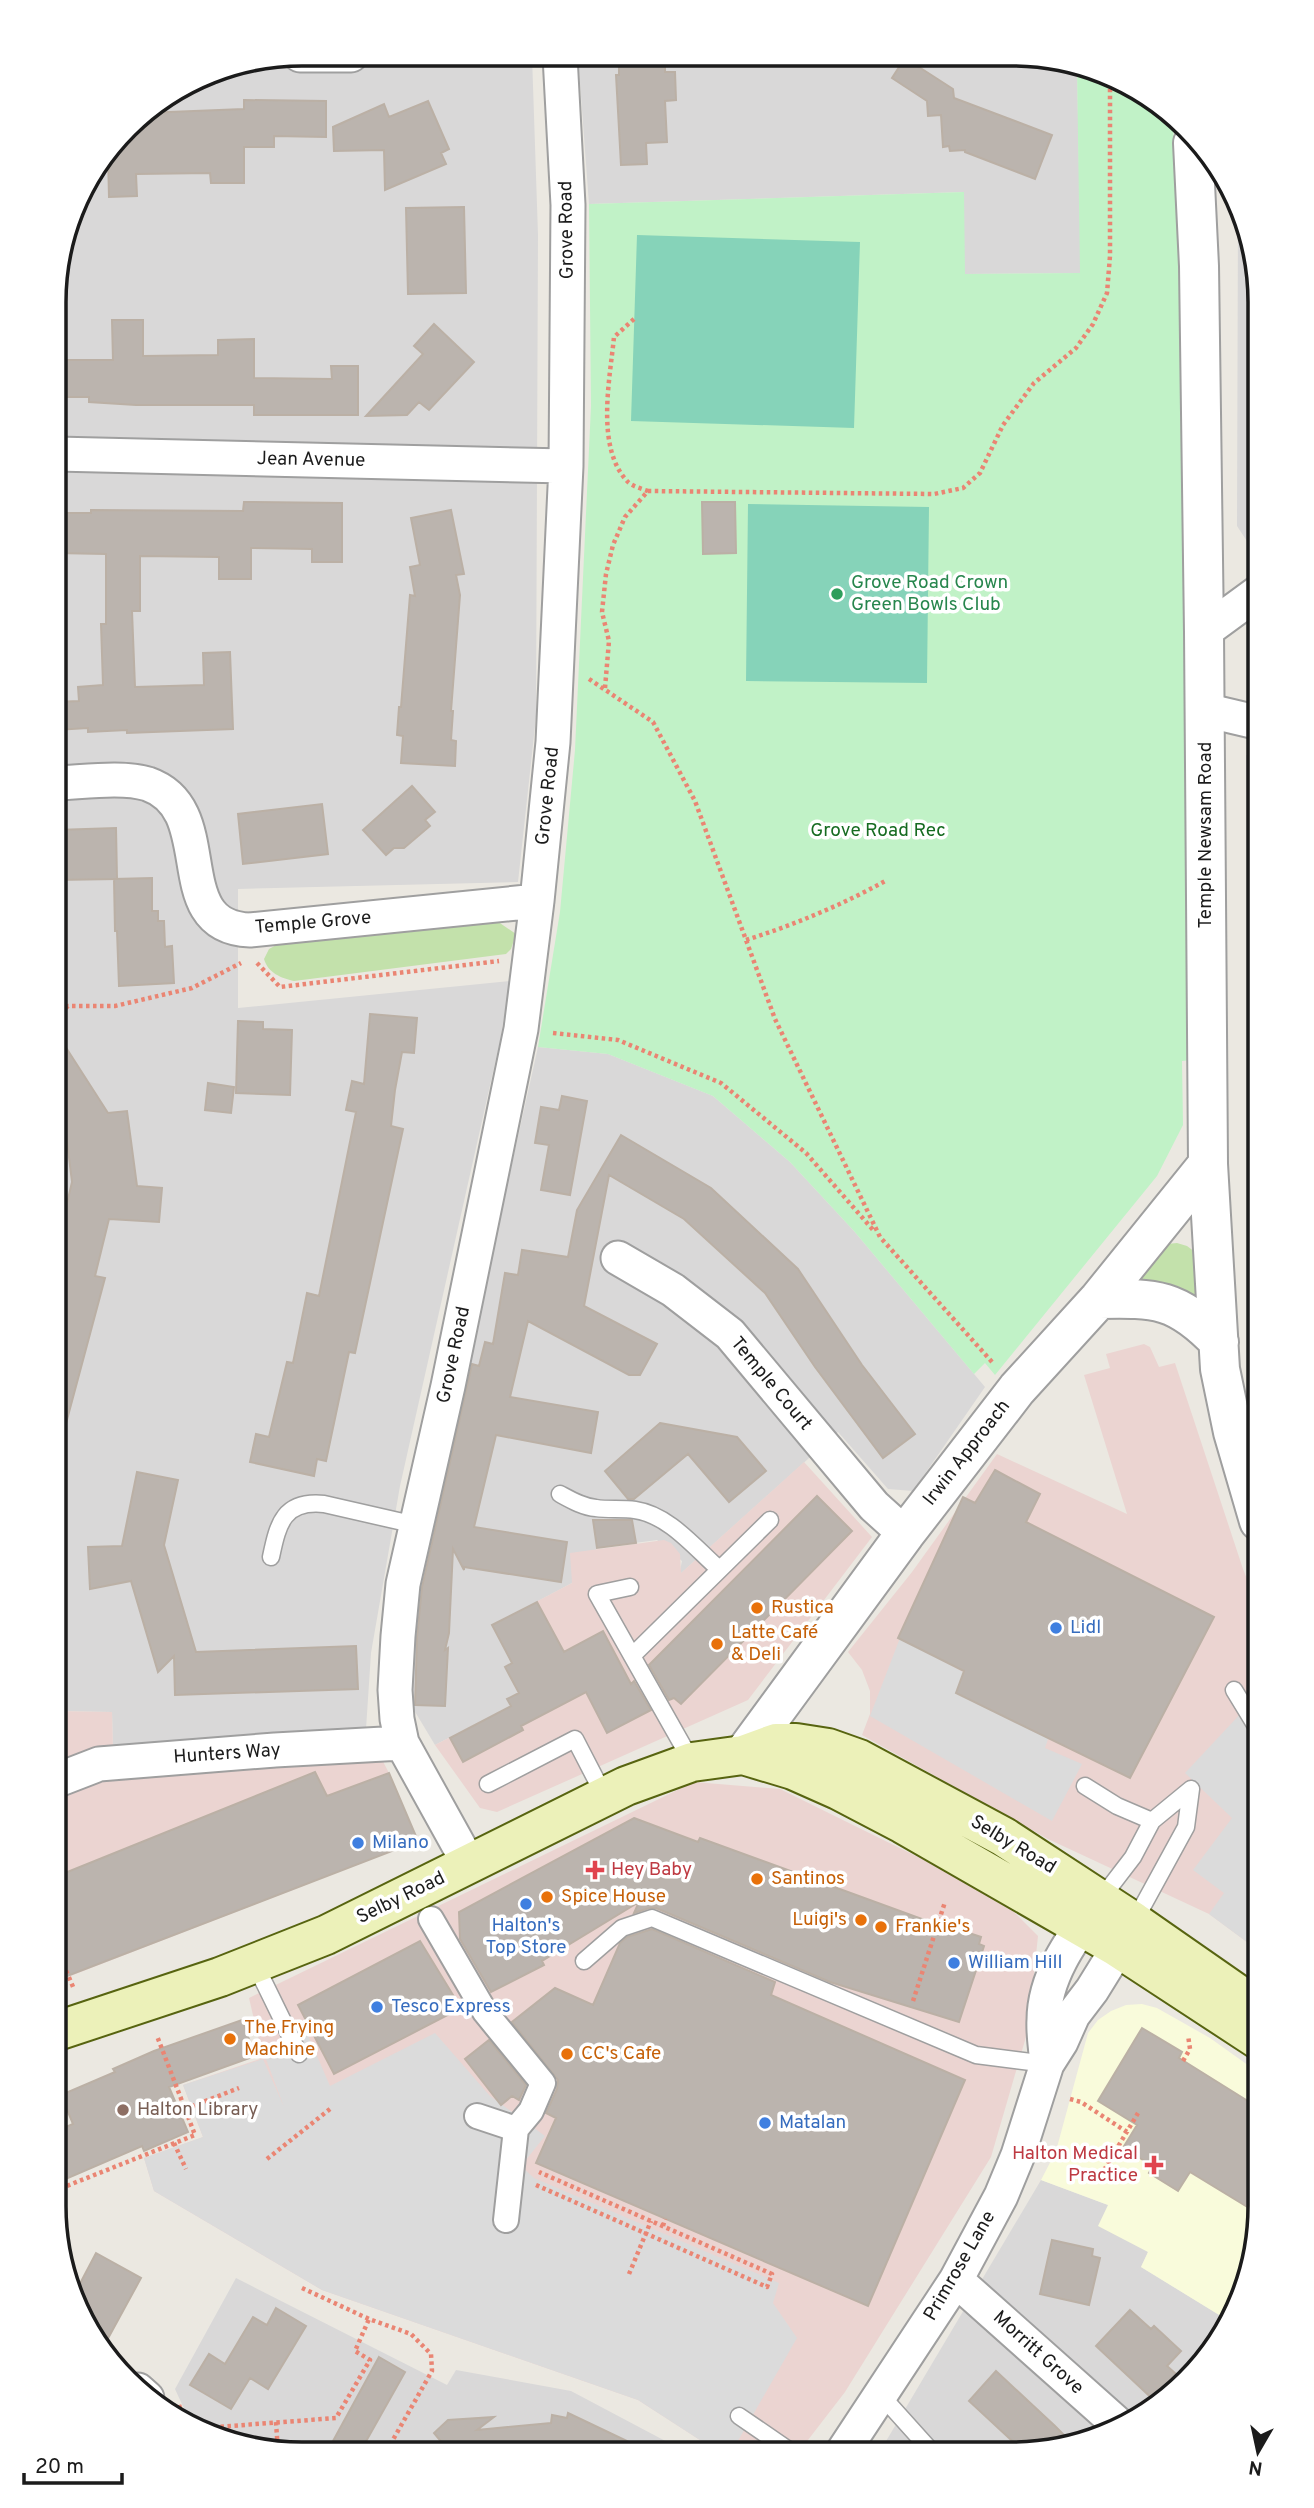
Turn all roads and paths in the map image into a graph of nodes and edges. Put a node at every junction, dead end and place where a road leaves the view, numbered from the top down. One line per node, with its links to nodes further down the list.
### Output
1 (561, 67): 6 (street, Grove Road)
2 (1110, 89): 7 (path)
3 (1193, 153): 9 (street, Temple Newsam Road)
4 (634, 319): 7 (path)
5 (66, 454): 6 (street, Jean Avenue)
6 (566, 466): 10 (street, Grove Road)
7 (648, 491): 11 (path)
8 (1248, 600): 9 (street)
9 (1204, 632): 12 (street, Temple Newsam Road)
10 (558, 660): 11 (path); 16 (street, Grove Road)
11 (605, 688): 17 (path)
12 (1205, 710): 13 (street); 21 (street, Temple Newsam Road)
13 (1248, 720)
14 (66, 783): 16 (street, Temple Grove)
15 (887, 880): 17 (path)
16 (537, 901): 18 (street, Grove Road)
17 (746, 940): 22 (path)
18 (530, 961): 19 (path); 20 (street, Grove Road)
19 (66, 1008)
20 (521, 1029): 22 (path); 30 (street, Grove Road)
21 (1208, 1164): 24 (street, Irwin Approach); 25 (street, Temple Newsam Road)
22 (880, 1237): 26 (path)
23 (618, 1258): 31 (street, Temple Court)
24 (1098, 1299): 25 (street); 26 (street, Irwin Approach)
25 (1219, 1342): 27 (street, Temple Newsam Road)
26 (1017, 1389): 31 (street, Irwin Approach)
27 (1247, 1481)
28 (560, 1494): 33 (lane)
29 (770, 1520): 33 (lane)
30 (416, 1525): 32 (lane); 38 (street, Grove Road)
31 (905, 1534): 39 (street, Irwin Approach)
32 (271, 1556)
33 (719, 1569): 35 (lane)
34 (630, 1587): 35 (lane)
35 (632, 1656): 40 (lane)
36 (1234, 1690): 37 (lane)
37 (1247, 1712)
38 (402, 1743): 41 (street, Hunters Way); 46 (street, Grove Road)
39 (743, 1755): 40 (main road, Selby Road); 48 (main road, Selby Road)
40 (692, 1762): 44 (main road, Selby Road)
41 (66, 1776)
42 (488, 1784): 44 (lane)
43 (1085, 1786): 45 (lane)
44 (605, 1797): 46 (main road, Selby Road)
45 (1152, 1821): 48 (lane); 50 (lane)
46 (469, 1864): 52 (main road, Selby Road)
47 (945, 1902): 56 (path)
48 (1091, 1913): 50 (main road, Selby Road); 61 (street, Primrose Lane)
49 (431, 1919): 67 (street)
50 (1126, 1934): 55 (main road, Selby Road); 58 (main road, Selby Road); 61 (street, Primrose Lane)
51 (584, 1961): 56 (lane)
52 (255, 1964): 57 (main road, Selby Road); 60 (lane)
53 (66, 1970): 54 (path)
54 (81, 1988)
55 (1247, 2002)
56 (905, 2025): 61 (lane)
57 (66, 2028)
58 (1247, 2031)
59 (157, 2036): 63 (path)
60 (299, 2054)
61 (1043, 2077): 68 (path); 81 (street, Primrose Lane)
62 (240, 2088): 63 (path)
63 (185, 2109): 69 (path)
64 (330, 2109): 70 (path)
65 (1138, 2113): 68 (path)
66 (477, 2116): 67 (street)
67 (516, 2129): 76 (street)
68 (1127, 2132): 73 (path)
69 (174, 2143): 71 (path); 74 (path)
70 (267, 2159)
71 (186, 2169)
72 (539, 2172): 77 (path)
73 (1097, 2182)
74 (66, 2186)
75 (665, 2219): 78 (path)
76 (506, 2220): 79 (path)
77 (651, 2221): 78 (path); 79 (path)
78 (663, 2226): 79 (path)
79 (646, 2234): 80 (path)
80 (629, 2274)
81 (956, 2280): 84 (street, Primrose Lane); 86 (street, Morritt Grove)
82 (302, 2288): 83 (path)
83 (369, 2319): 87 (path); 90 (path)
84 (880, 2394): 92 (street, Primrose Lane); 93 (lane)
85 (739, 2416): 91 (lane)
86 (1112, 2419)
87 (276, 2422): 88 (path); 89 (path)
88 (226, 2428)
89 (277, 2440)
90 (392, 2442)
91 (777, 2442)
92 (849, 2442)
93 (923, 2442)

